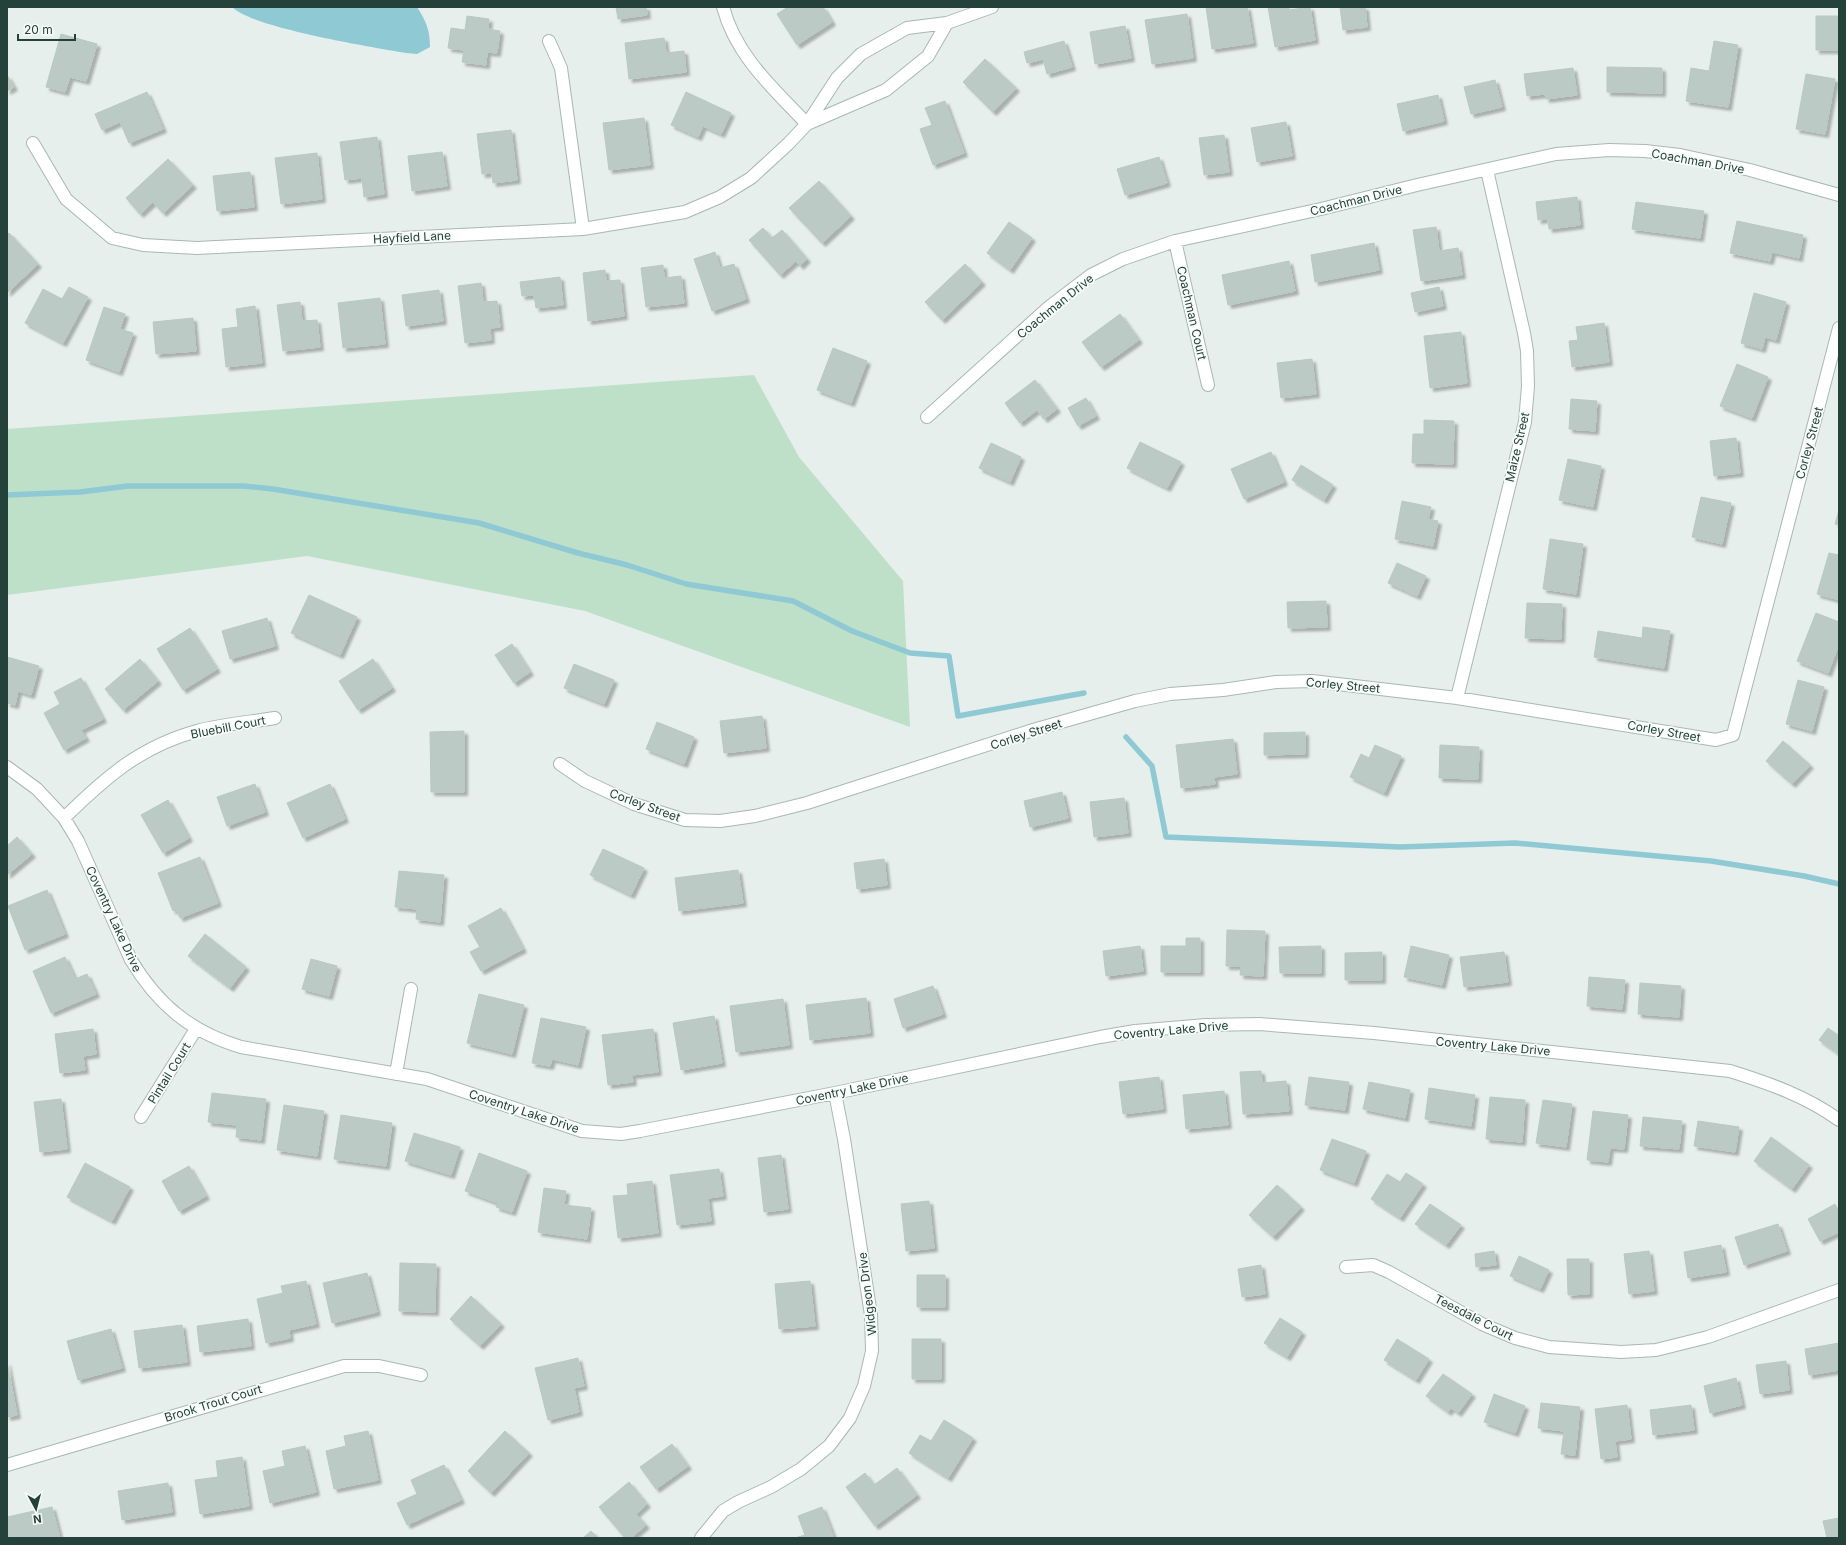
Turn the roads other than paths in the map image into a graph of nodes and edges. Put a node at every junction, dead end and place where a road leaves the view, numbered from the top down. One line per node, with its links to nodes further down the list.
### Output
1 (722, 7): 5 (street)
2 (992, 7): 3 (street, Hayfield Lane)
3 (948, 23): 5 (street, Hayfield Lane); 5 (street, Hayfield Lane)
4 (549, 41): 9 (street)
5 (807, 124): 9 (street, Hayfield Lane)
6 (33, 144): 9 (street, Hayfield Lane)
7 (1487, 170): 8 (street, Coachman Drive); 10 (street, Coachman Drive); 14 (street, Maize Street)
8 (1839, 195)
9 (583, 229)
10 (1175, 241): 12 (street, Coachman Court); 13 (street, Coachman Drive)
11 (1839, 328): 14 (street, Corley Street)
12 (1208, 385)
13 (927, 417)
14 (1457, 698): 16 (street, Corley Street)
15 (275, 718): 18 (street, Bluebill Court)
16 (560, 764)
17 (7, 767): 18 (street, Coventry Lake Drive)
18 (64, 818): 20 (street, Coventry Lake Drive)
19 (411, 989): 21 (street)
20 (196, 1029): 21 (street, Coventry Lake Drive); 23 (street, Pintail Court)
21 (396, 1074): 22 (street, Coventry Lake Drive)
22 (836, 1093): 24 (street, Coventry Lake Drive); 29 (street, Widgeon Drive)
23 (141, 1117)
24 (1839, 1120)
25 (1346, 1267): 26 (street, Teesdale Court)
26 (1839, 1290)
27 (421, 1375): 28 (street, Brook Trout Court)
28 (7, 1465)
29 (700, 1538)

